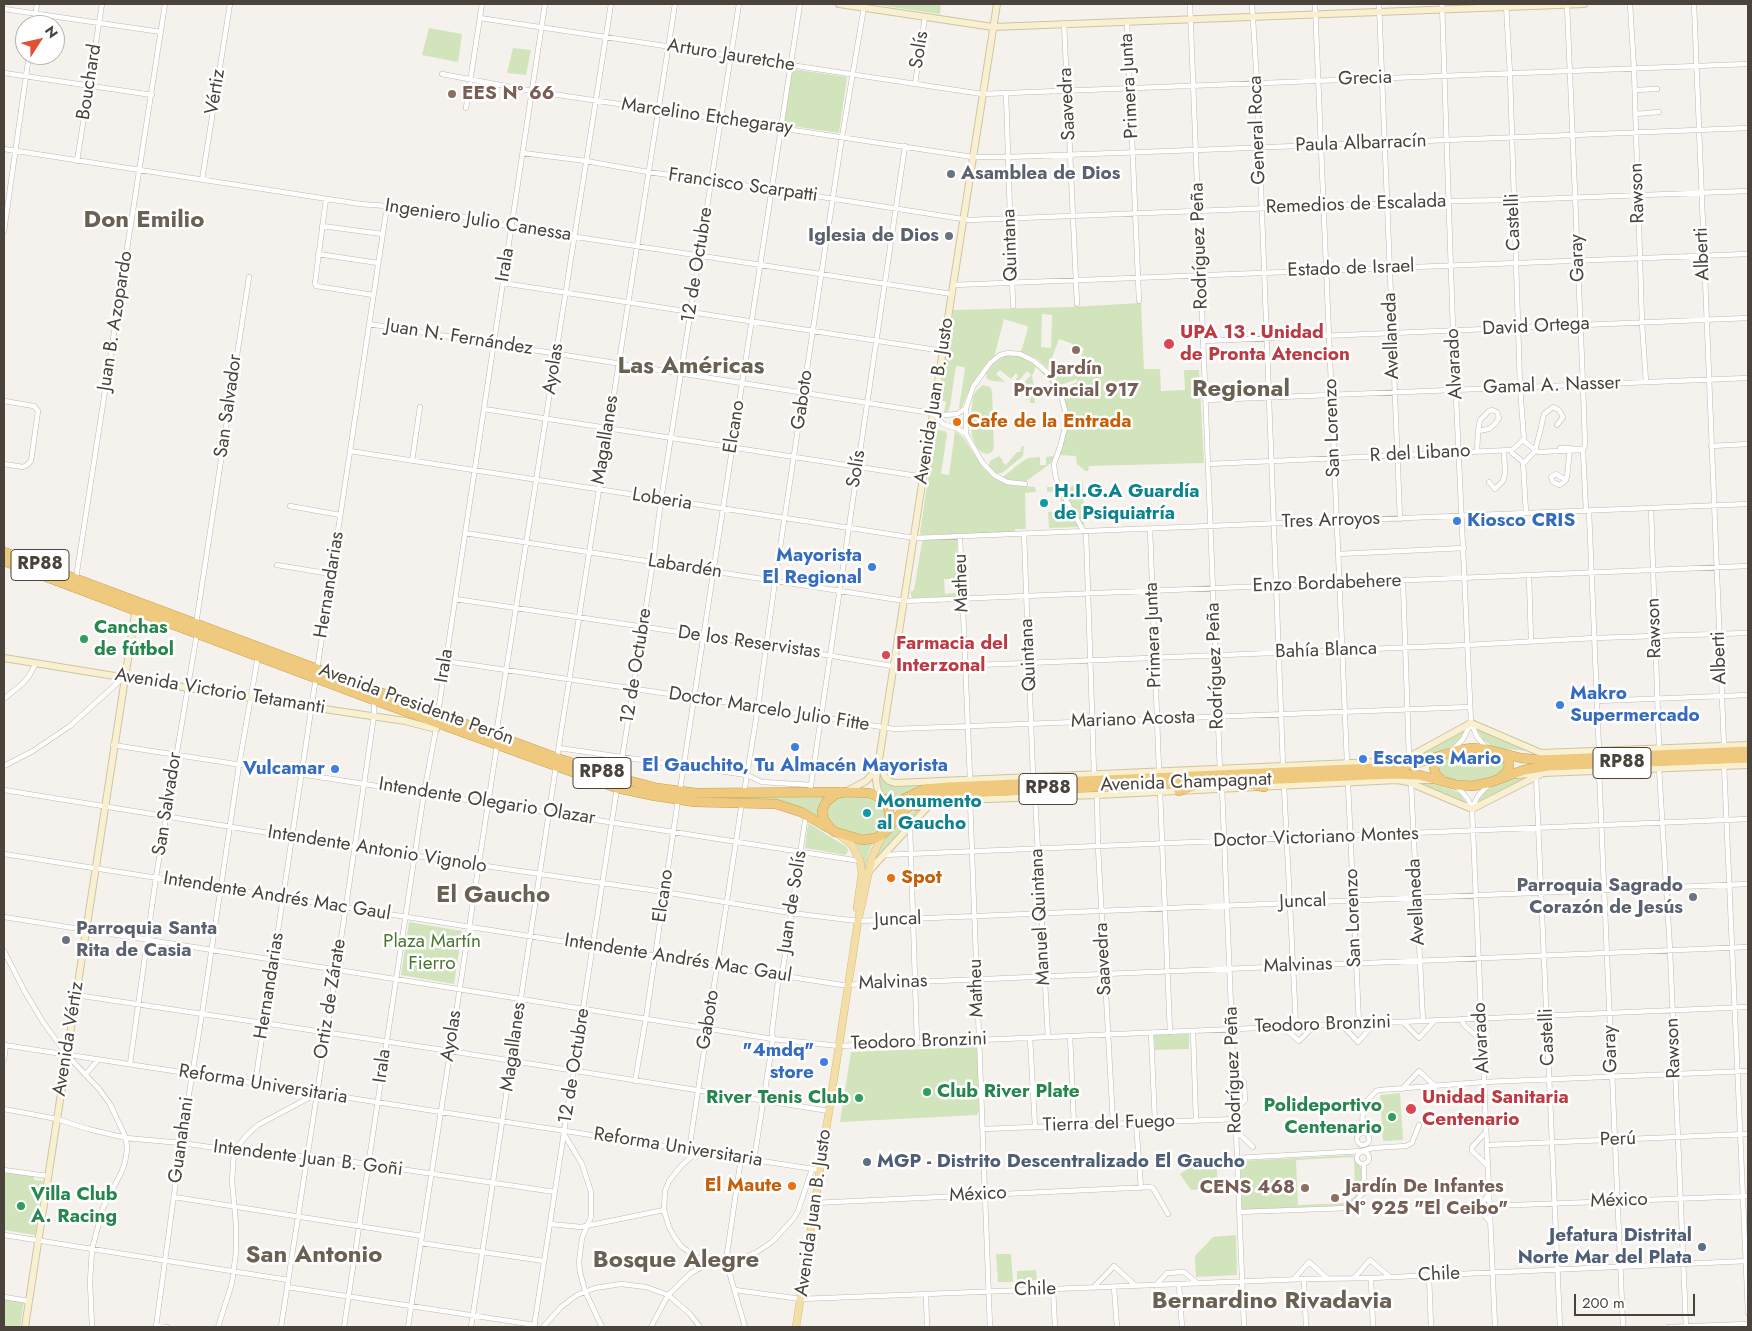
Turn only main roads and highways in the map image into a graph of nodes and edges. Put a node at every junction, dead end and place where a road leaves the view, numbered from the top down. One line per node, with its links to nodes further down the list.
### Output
1 (4, 552): 3 (highway, Avenida Presidente Perón / RP88)
2 (4, 561): 3 (highway, Avenida Presidente Perón / RP88)
3 (136, 606): 4 (highway, Avenida Presidente Perón / RP88)
4 (196, 628): 5 (highway, Avenida Presidente Perón / RP88); 5 (highway, Avenida Presidente Perón / RP88)
5 (317, 674): 6 (highway, Avenida Presidente Perón / RP88); 6 (highway, Avenida Presidente Perón / RP88)
6 (437, 721): 12 (highway, Avenida Presidente Perón / RP88); 12 (highway, Avenida Presidente Perón / RP88)
7 (1748, 751): 10 (highway, Avenida Champagnat / RP88)
8 (1498, 753): 9 (highway, Avenida Champagnat / RP88); 10 (highway, Avenida Champagnat / RP88); 16 (highway)
9 (1441, 756): 13 (highway, Avenida Champagnat / RP88); 19 (highway)
10 (1724, 756): 11 (highway, Avenida Champagnat / RP88); 16 (highway, Avenida Champagnat / RP88)
11 (1748, 758)
12 (556, 762): 22 (highway, Avenida Presidente Perón / RP88)
13 (1264, 777): 14 (highway, Avenida Champagnat / RP88); 14 (highway); 14 (highway); 19 (highway, Avenida Champagnat / RP88)
14 (1237, 778): 15 (highway, Avenida Champagnat / RP88)
15 (1204, 779): 18 (highway, Avenida Champagnat / RP88); 18 (highway); 18 (highway)
16 (1499, 779): 19 (highway, Avenida Champagnat / RP88)
17 (954, 780): 20 (highway)
18 (1178, 780): 20 (highway, Avenida Champagnat / RP88); 25 (highway, Avenida Champagnat / RP88)
19 (1449, 783)
20 (925, 789): 23 (highway, Avenida Champagnat / RP88)
21 (843, 792): 22 (highway, Avenida Presidente Perón / RP88); 23 (highway, RP88); 26 (highway)
22 (743, 798): 26 (highway, Avenida Presidente Perón / RP88)
23 (882, 799): 27 (highway)
24 (933, 801): 25 (highway)
25 (902, 812): 27 (highway, Avenida Champagnat / RP88)
26 (833, 831): 27 (highway, RP88); 28 (main road, Avenida Juan B. Justo)
27 (886, 831): 28 (main road, Avenida Juan B. Justo)
28 (858, 921): 29 (main road, Avenida Juan B. Justo)
29 (796, 1327)

